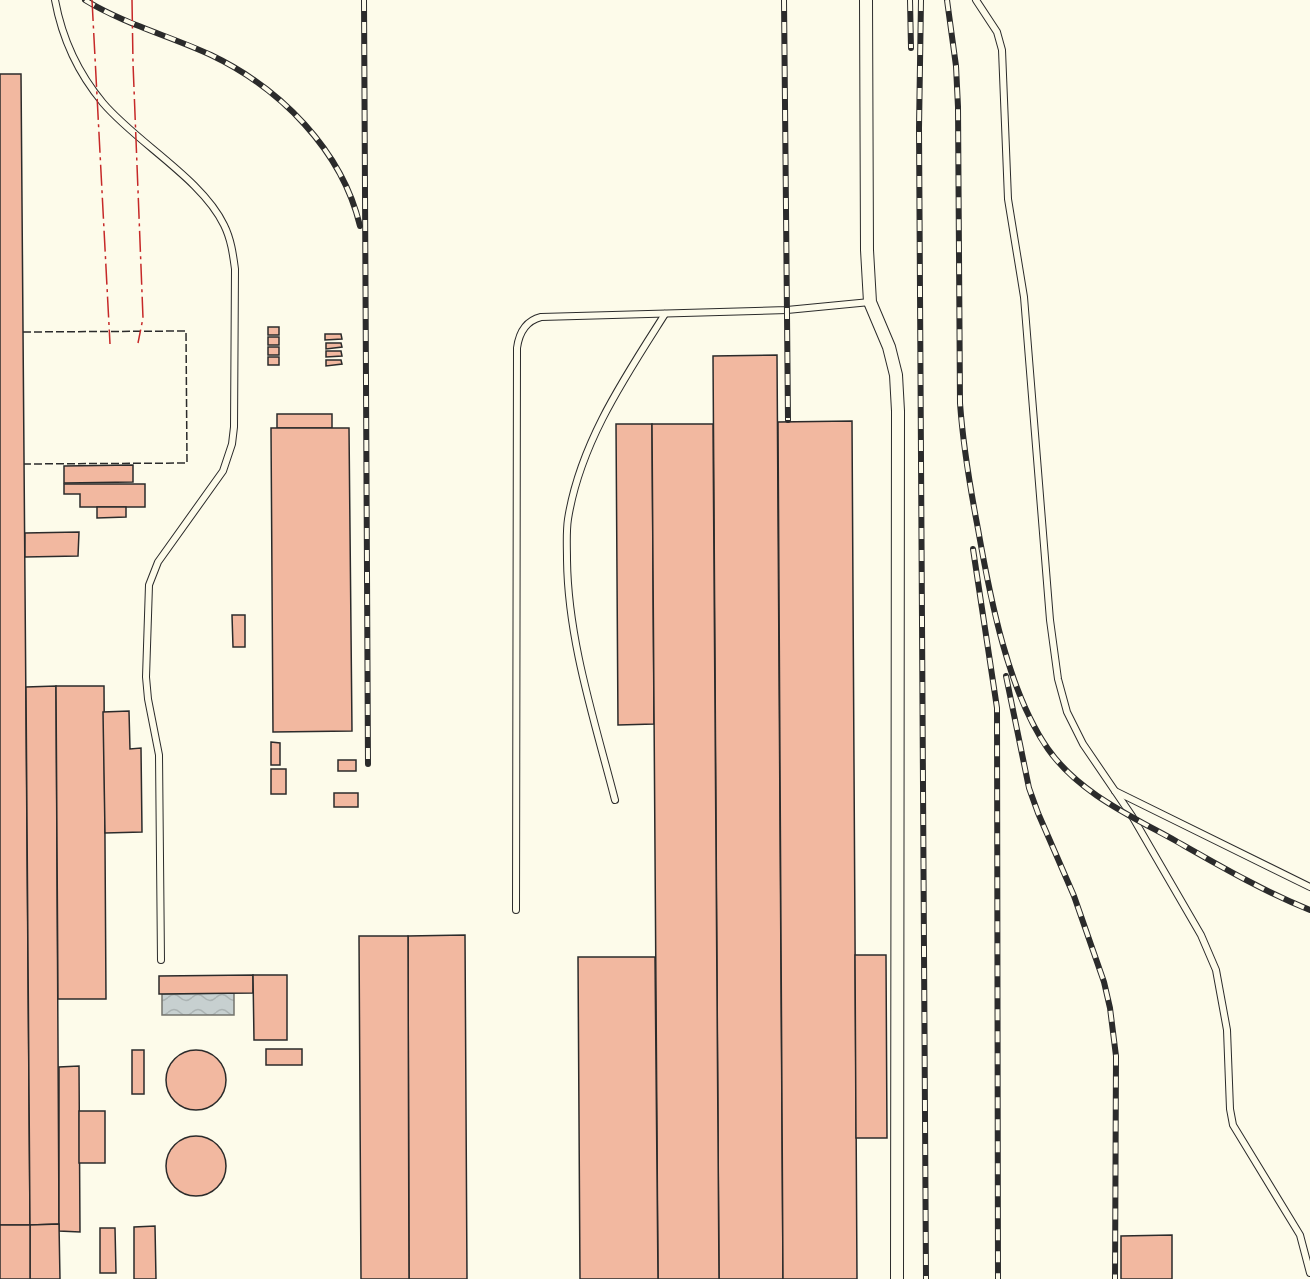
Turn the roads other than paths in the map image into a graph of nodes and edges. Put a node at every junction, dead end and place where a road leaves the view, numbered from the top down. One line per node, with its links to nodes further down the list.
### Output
1 (55, 0): 10 (lane)
2 (866, 0): 4 (street)
3 (976, 0): 6 (lane)
4 (870, 302): 5 (lane); 12 (street)
5 (664, 314): 7 (lane); 9 (lane)
6 (1115, 790): 8 (lane); 11 (lane)
7 (615, 800)
8 (1310, 887)
9 (516, 910)
10 (161, 960)
11 (1310, 1273)
12 (897, 1279)

